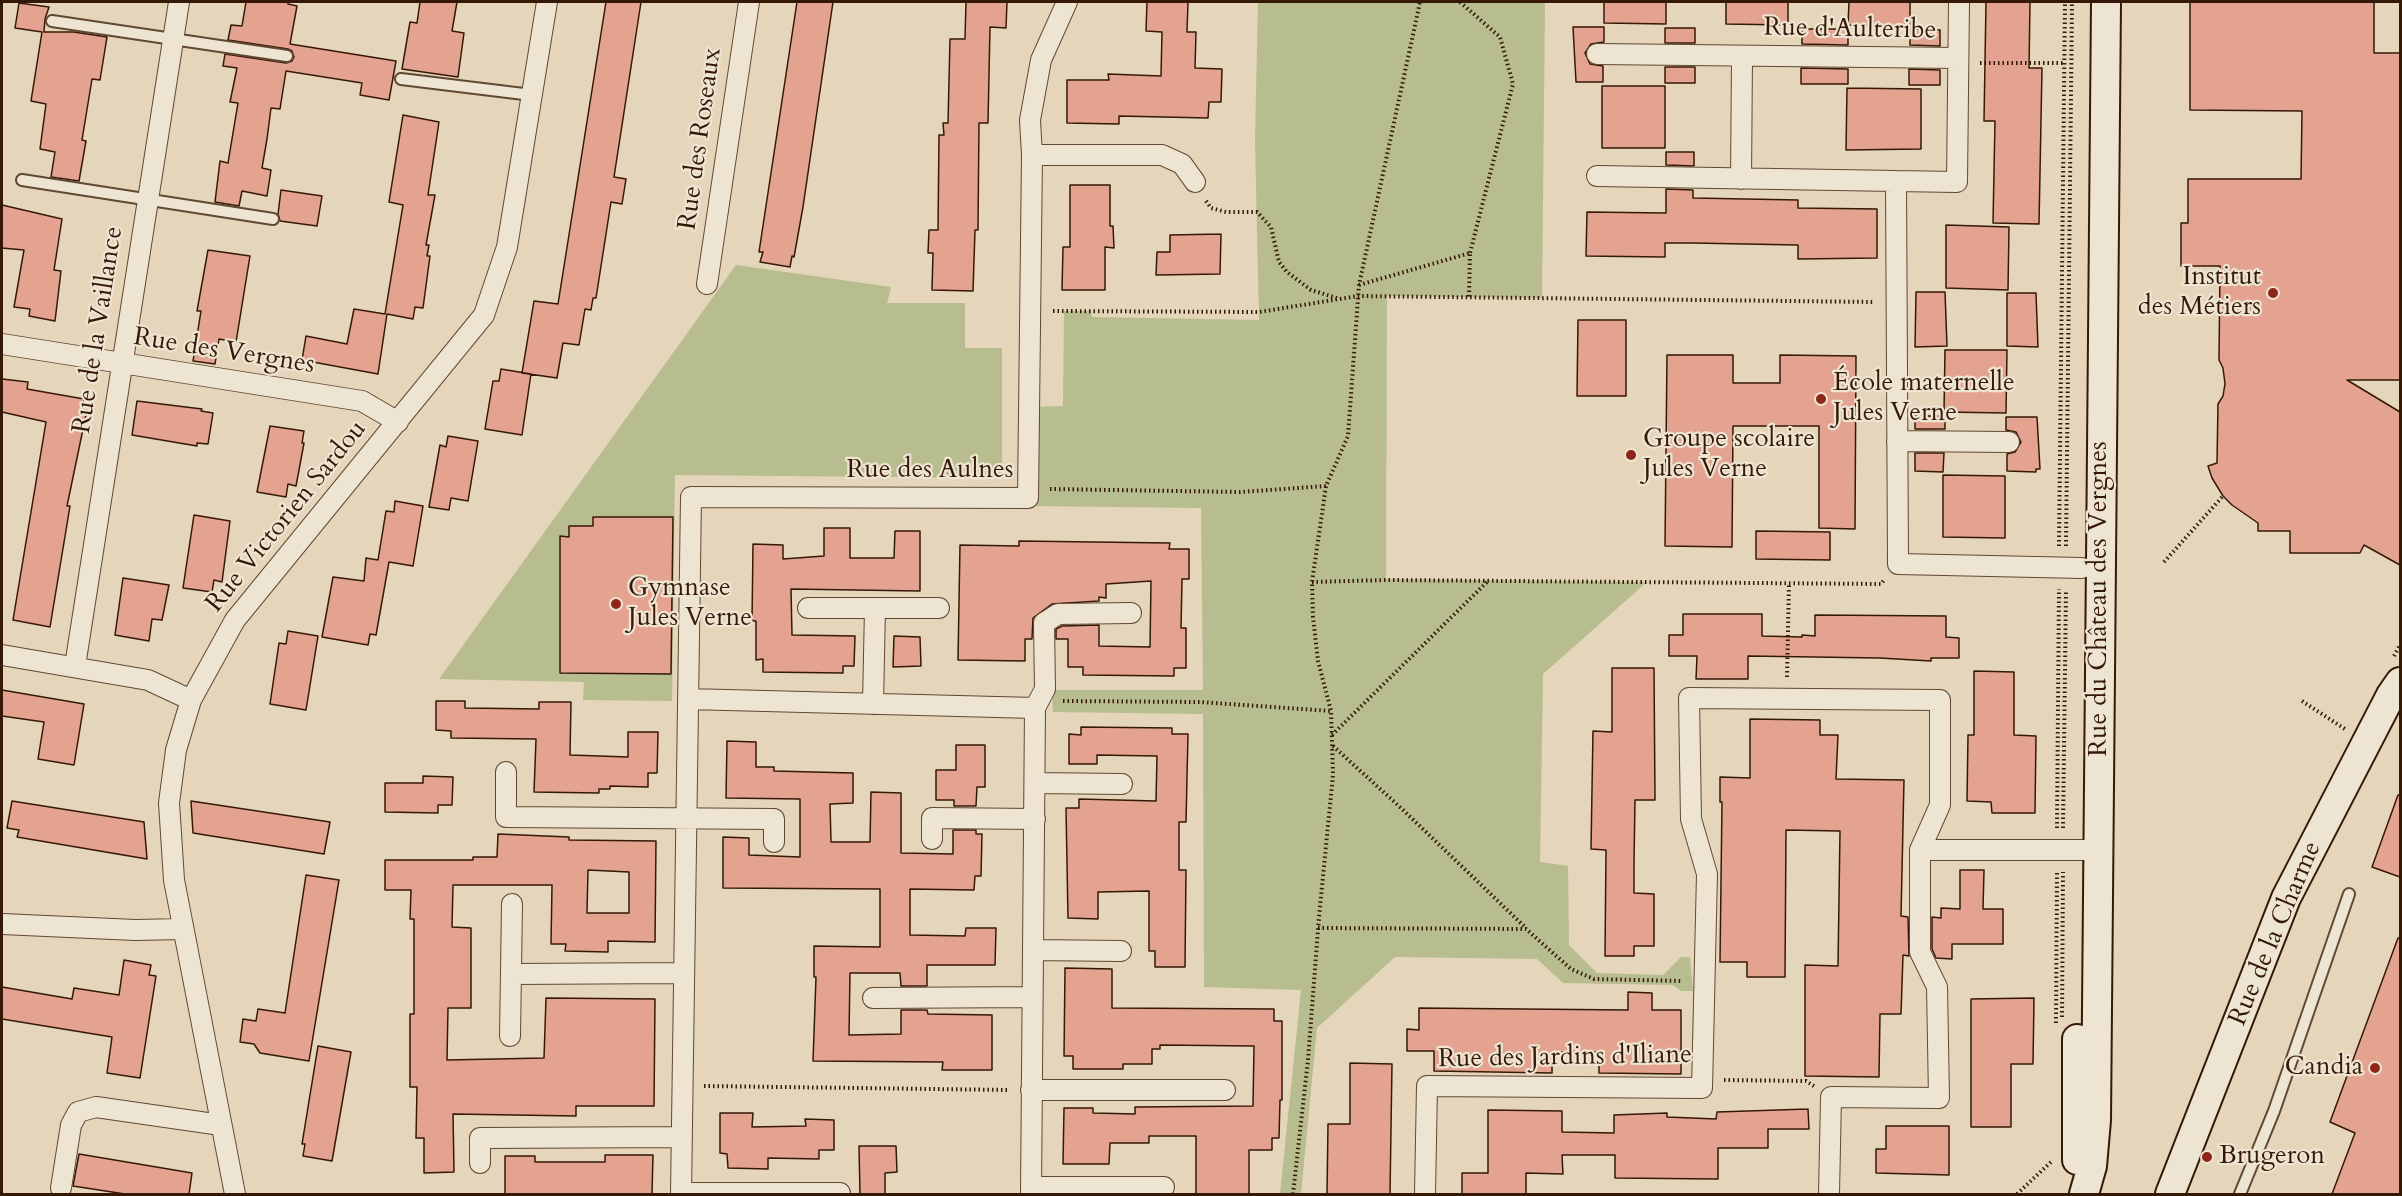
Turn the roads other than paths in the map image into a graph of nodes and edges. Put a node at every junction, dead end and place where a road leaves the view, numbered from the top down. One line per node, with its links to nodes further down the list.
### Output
1 (178, 2): 9 (street, Rue de la Vaillance)
2 (547, 2): 15 (street, Rue Victorien Sardou)
3 (748, 2): 24 (street, Rue des Roseaux)
4 (1067, 2): 16 (street, Rue des Aulnes)
5 (1959, 2): 13 (street, Rue d'Aulteribe)
6 (2088, 2): 30 (main road, Rue du Château des Vergnes)
7 (2106, 2): 50 (main road, Rue du Château des Vergnes)
8 (52, 21): 9 (lane)
9 (172, 39): 11 (lane); 22 (street, Rue de la Vaillance)
10 (1597, 54): 12 (street, Rue d'Aulteribe)
11 (287, 56)
12 (1742, 56): 13 (street, Rue d'Aulteribe); 18 (street, Rue d'Aulteribe)
13 (1958, 61): 20 (street, Rue d'Aulteribe)
14 (400, 79): 15 (lane)
15 (532, 95): 27 (street, Rue Victorien Sardou)
16 (1032, 155): 21 (street); 38 (street, Rue des Aulnes)
17 (1597, 176): 18 (street, Rue d'Aulteribe)
18 (1741, 179): 20 (street, Rue d'Aulteribe)
19 (22, 180): 22 (lane)
20 (1896, 181): 28 (street)
21 (1196, 182)
22 (147, 199): 23 (lane); 26 (street, Rue de la Vaillance)
23 (273, 219)
24 (707, 284)
25 (2, 344): 26 (street, Rue des Vergnes)
26 (121, 364): 27 (street, Rue des Vergnes); 36 (street, Rue de la Vaillance)
27 (398, 422): 39 (street, Rue Victorien Sardou)
28 (1897, 441): 29 (street); 30 (street)
29 (2009, 442)
30 (2069, 568): 50 (main road, Rue du Château des Vergnes)
31 (808, 608): 32 (street)
32 (875, 608): 33 (street); 40 (street)
33 (939, 608)
34 (1131, 613): 41 (street)
35 (2, 655): 36 (street)
36 (75, 666): 39 (street)
37 (2400, 682): 77 (main road, Rue de la Charme)
38 (688, 699): 40 (street); 45 (street)
39 (190, 700): 54 (street, Rue Victorien Sardou)
40 (873, 704): 41 (street)
41 (1037, 705): 43 (street)
42 (506, 772): 45 (street)
43 (1035, 783): 44 (street); 46 (street)
44 (1122, 784)
45 (686, 818): 48 (street); 57 (street)
46 (1035, 819): 47 (street); 55 (street)
47 (932, 838)
48 (774, 842)
49 (1920, 850): 50 (street); 73 (street, Rue des Jardins d'Iliane); 74 (street, Rue des Jardins d'Iliane)
50 (2074, 851): 75 (main road, Rue du Château des Vergnes); 76 (main road, Rue du Château des Vergnes)
51 (2349, 894): 78 (lane)
52 (513, 904): 58 (street)
53 (2, 924): 54 (street)
54 (183, 929): 64 (street, Rue Victorien Sardou)
55 (1033, 950): 56 (street); 59 (street)
56 (1121, 951)
57 (684, 973): 58 (street); 65 (street)
58 (511, 974): 61 (street)
59 (1032, 997): 60 (street); 62 (street)
60 (873, 998)
61 (510, 1036)
62 (1032, 1090): 63 (street); 69 (street)
63 (1225, 1090)
64 (221, 1125): 68 (street); 71 (street, Rue Victorien Sardou)
65 (682, 1137): 66 (street); 72 (street)
66 (480, 1163)
67 (1164, 1187): 69 (street)
68 (61, 1188)
69 (1031, 1191)
70 (840, 1193): 72 (street)
71 (235, 1194)
72 (681, 1194)
73 (1425, 1194)
74 (1829, 1194)
75 (2078, 1194)
76 (2084, 1194)
77 (2170, 1194)
78 (2240, 1194)

